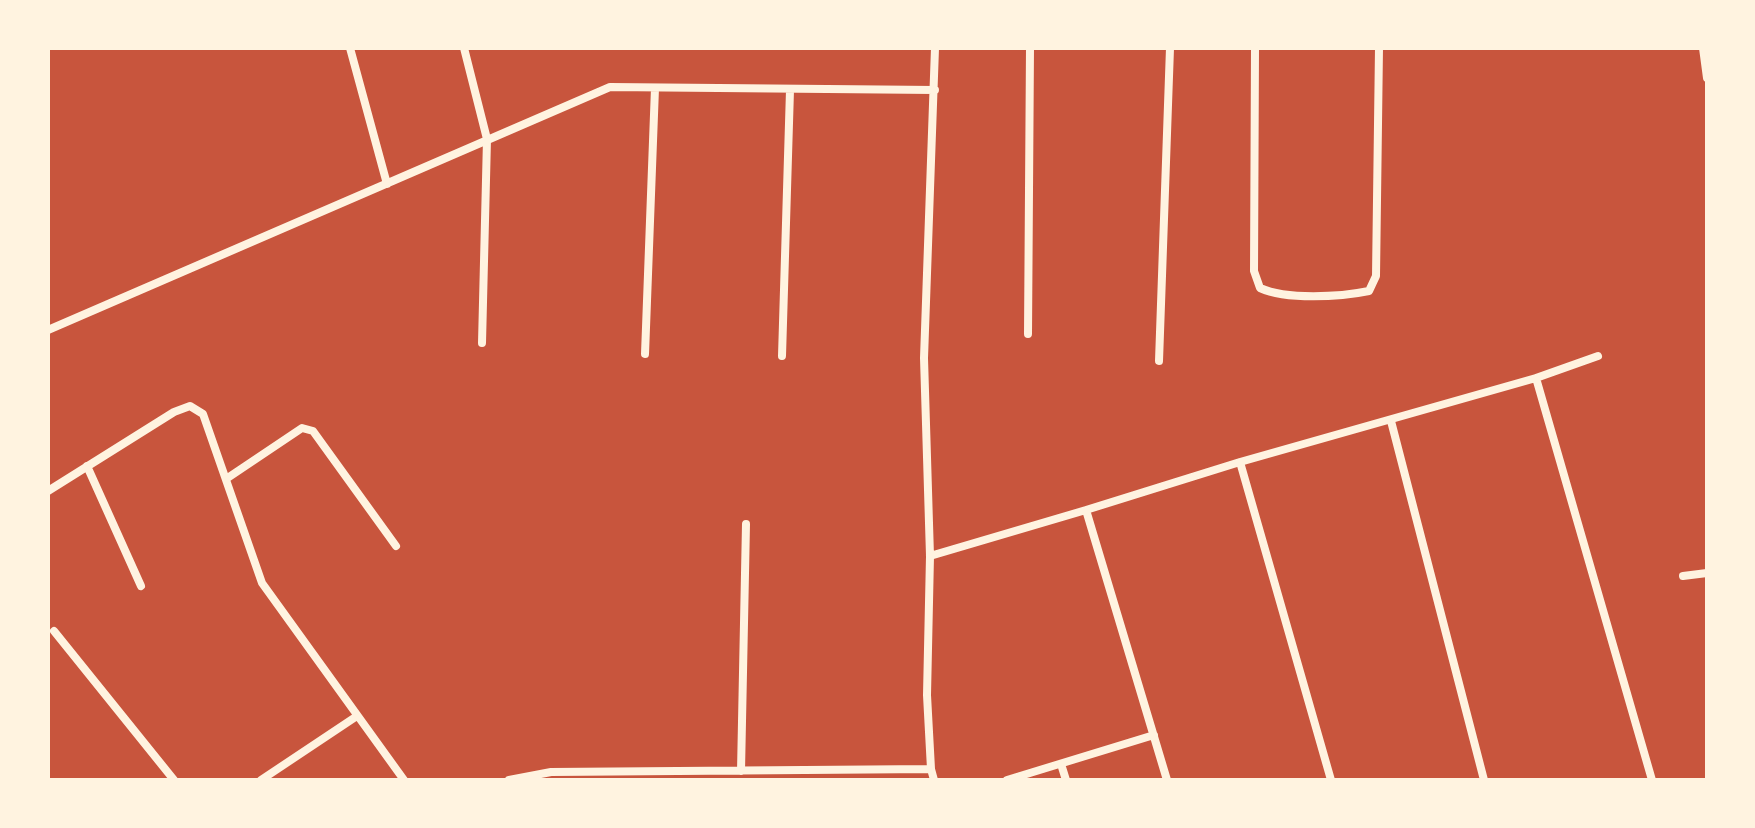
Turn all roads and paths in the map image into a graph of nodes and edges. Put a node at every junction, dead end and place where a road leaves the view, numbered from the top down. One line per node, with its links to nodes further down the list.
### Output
1 (350, 48): 14 (street)
2 (464, 48): 13 (street)
3 (935, 48): 12 (street)
4 (1030, 48): 16 (street)
5 (1170, 48): 21 (street)
6 (1255, 48): 7 (street)
7 (1379, 48)
8 (1703, 48): 9 (street)
9 (1707, 78)
10 (655, 88): 11 (street); 13 (street); 18 (street)
11 (790, 90): 12 (street); 19 (street)
12 (935, 90): 31 (street)
13 (487, 139): 14 (street); 17 (street)
14 (387, 184): 15 (street)
15 (48, 330)
16 (1028, 334)
17 (482, 343)
18 (645, 354)
19 (782, 356)
20 (1598, 356): 22 (street)
21 (1159, 361)
22 (1536, 378): 23 (street); 53 (street)
23 (1391, 421): 24 (street); 52 (street)
24 (1240, 462): 28 (street); 51 (street)
25 (87, 466): 26 (street); 27 (street); 34 (street)
26 (226, 479): 30 (street); 36 (street)
27 (48, 491)
28 (1086, 510): 31 (street); 37 (street)
29 (746, 524): 41 (street)
30 (396, 546)
31 (930, 556): 39 (street)
32 (1707, 573): 33 (street)
33 (1683, 576)
34 (141, 586)
35 (54, 631): 42 (street)
36 (357, 716): 43 (street); 44 (street)
37 (1154, 735): 38 (street); 50 (street)
38 (1061, 764): 48 (street); 49 (street)
39 (931, 769): 41 (street); 47 (street)
40 (650, 771): 41 (street); 45 (street); 46 (street)
41 (741, 771)
42 (174, 780)
43 (261, 780)
44 (404, 780)
45 (509, 780)
46 (657, 780)
47 (934, 780)
48 (1007, 780)
49 (1066, 780)
50 (1167, 780)
51 (1331, 780)
52 (1484, 780)
53 (1652, 780)

